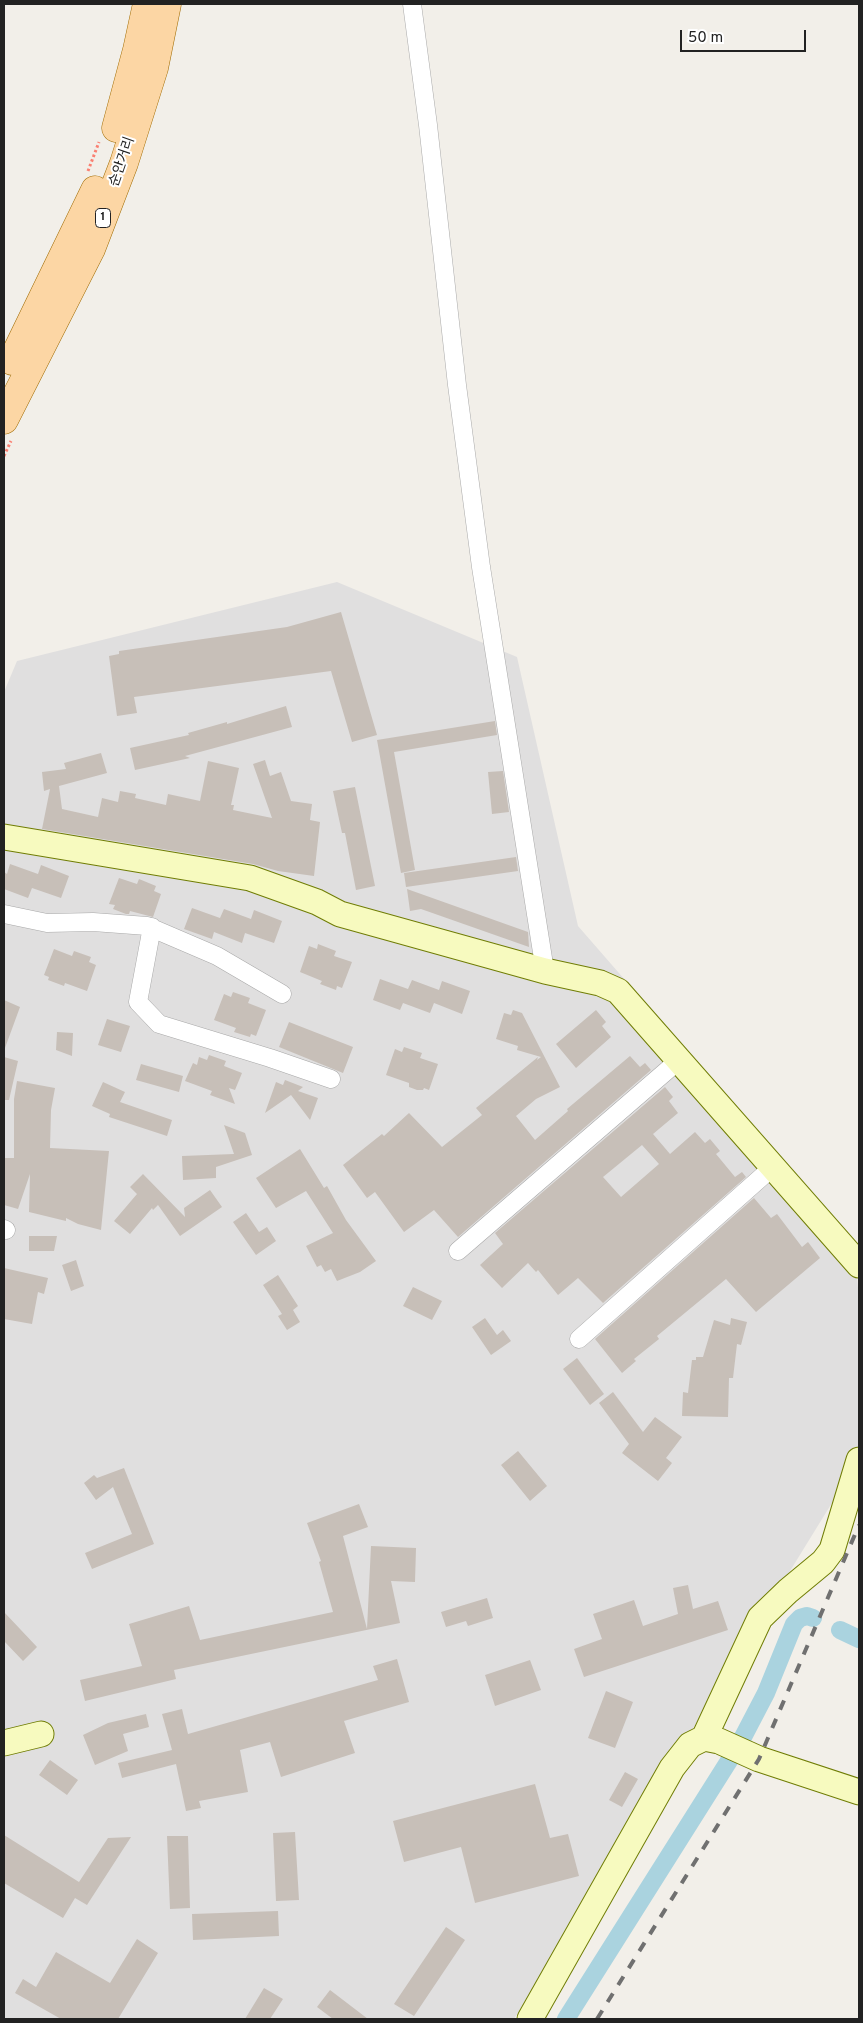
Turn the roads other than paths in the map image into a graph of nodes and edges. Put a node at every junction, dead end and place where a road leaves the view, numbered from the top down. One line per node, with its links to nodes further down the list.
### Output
1 (147, 4): 4 (main road, 순안거리 / 1)
2 (167, 4): 5 (main road, 순안거리 / 1)
3 (412, 4): 9 (street)
4 (4, 378)
5 (4, 420)
6 (4, 837): 9 (street)
7 (4, 914): 8 (street)
8 (152, 927): 10 (street); 12 (street)
9 (545, 971): 11 (street)
10 (282, 994)
11 (678, 1061): 13 (street); 14 (street)
12 (330, 1079)
13 (774, 1166): 15 (street); 16 (street)
14 (458, 1251)
15 (859, 1265)
16 (579, 1339)
17 (859, 1460): 19 (street)
18 (41, 1734): 20 (street)
19 (704, 1738): 21 (street); 22 (street)
20 (4, 1743)
21 (859, 1792)
22 (530, 2019)

